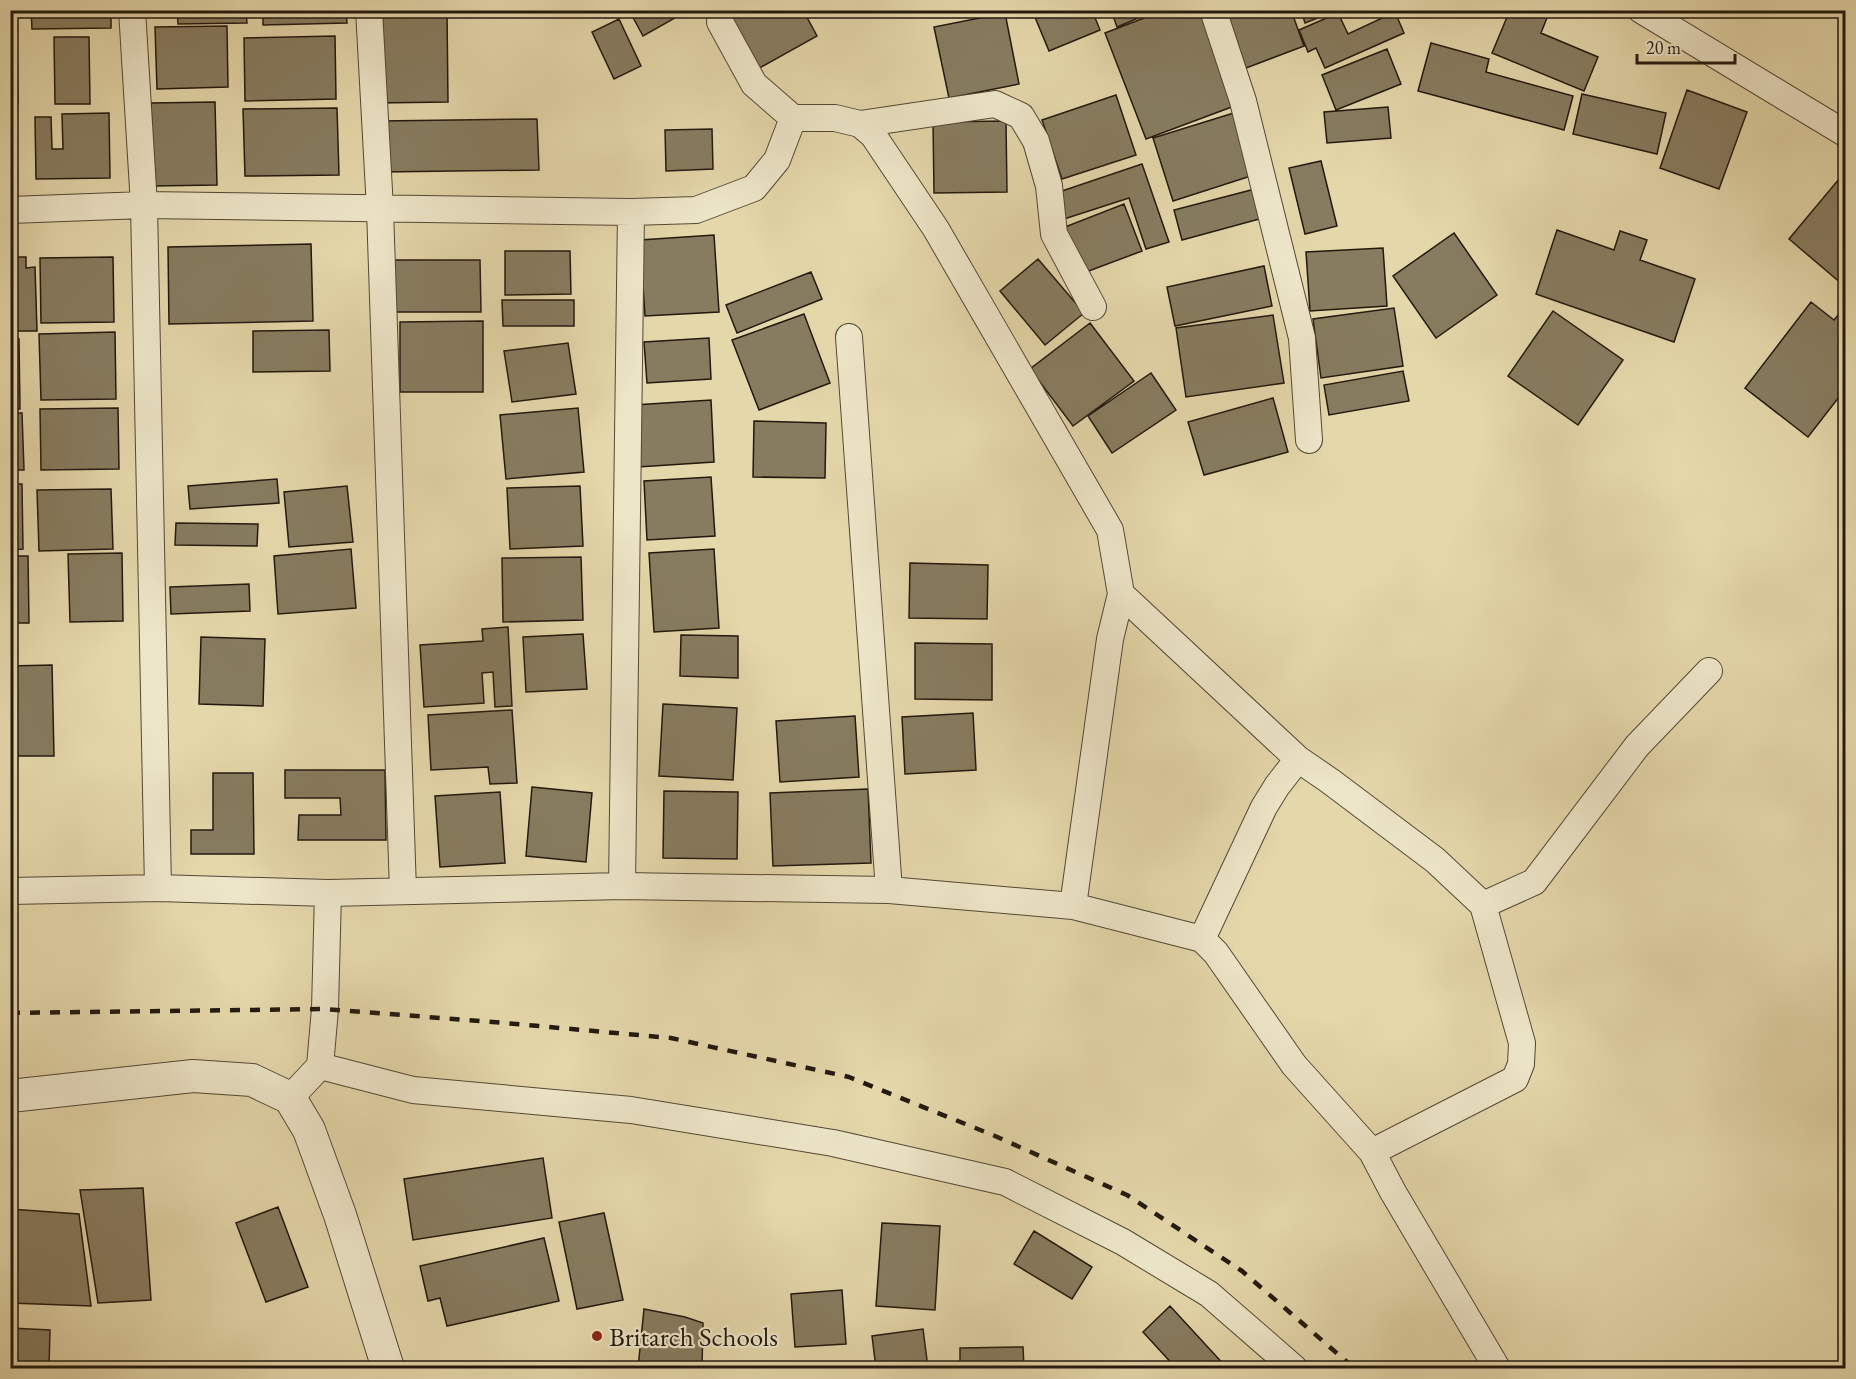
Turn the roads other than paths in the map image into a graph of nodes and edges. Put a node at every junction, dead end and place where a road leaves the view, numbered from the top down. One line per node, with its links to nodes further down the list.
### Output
1 (132, 10): 9 (street)
2 (369, 10): 10 (street)
3 (1213, 10): 15 (street)
4 (1641, 10): 8 (street)
5 (720, 22): 6 (street)
6 (793, 118): 7 (street); 12 (street)
7 (860, 124): 13 (street); 16 (street)
8 (1845, 134)
9 (144, 205): 10 (street); 11 (street); 20 (street)
10 (380, 209): 12 (street); 23 (street)
11 (10, 210)
12 (631, 213): 19 (street)
13 (1093, 307)
14 (849, 337): 21 (street)
15 (1309, 440)
16 (1121, 594): 18 (street); 26 (street)
17 (1708, 671): 25 (street)
18 (1298, 759): 25 (street); 27 (street)
19 (622, 886): 21 (street); 23 (street)
20 (158, 888): 22 (street); 24 (street)
21 (889, 890): 26 (street)
22 (10, 891)
23 (403, 891): 24 (street)
24 (328, 893): 28 (street)
25 (1483, 905): 31 (street)
26 (1073, 906): 27 (street)
27 (1202, 939): 31 (street)
28 (320, 1066): 30 (street); 33 (street)
29 (10, 1096): 30 (street)
30 (290, 1098): 32 (street)
31 (1372, 1152): 34 (street)
32 (388, 1368)
33 (1294, 1368)
34 (1497, 1368)

